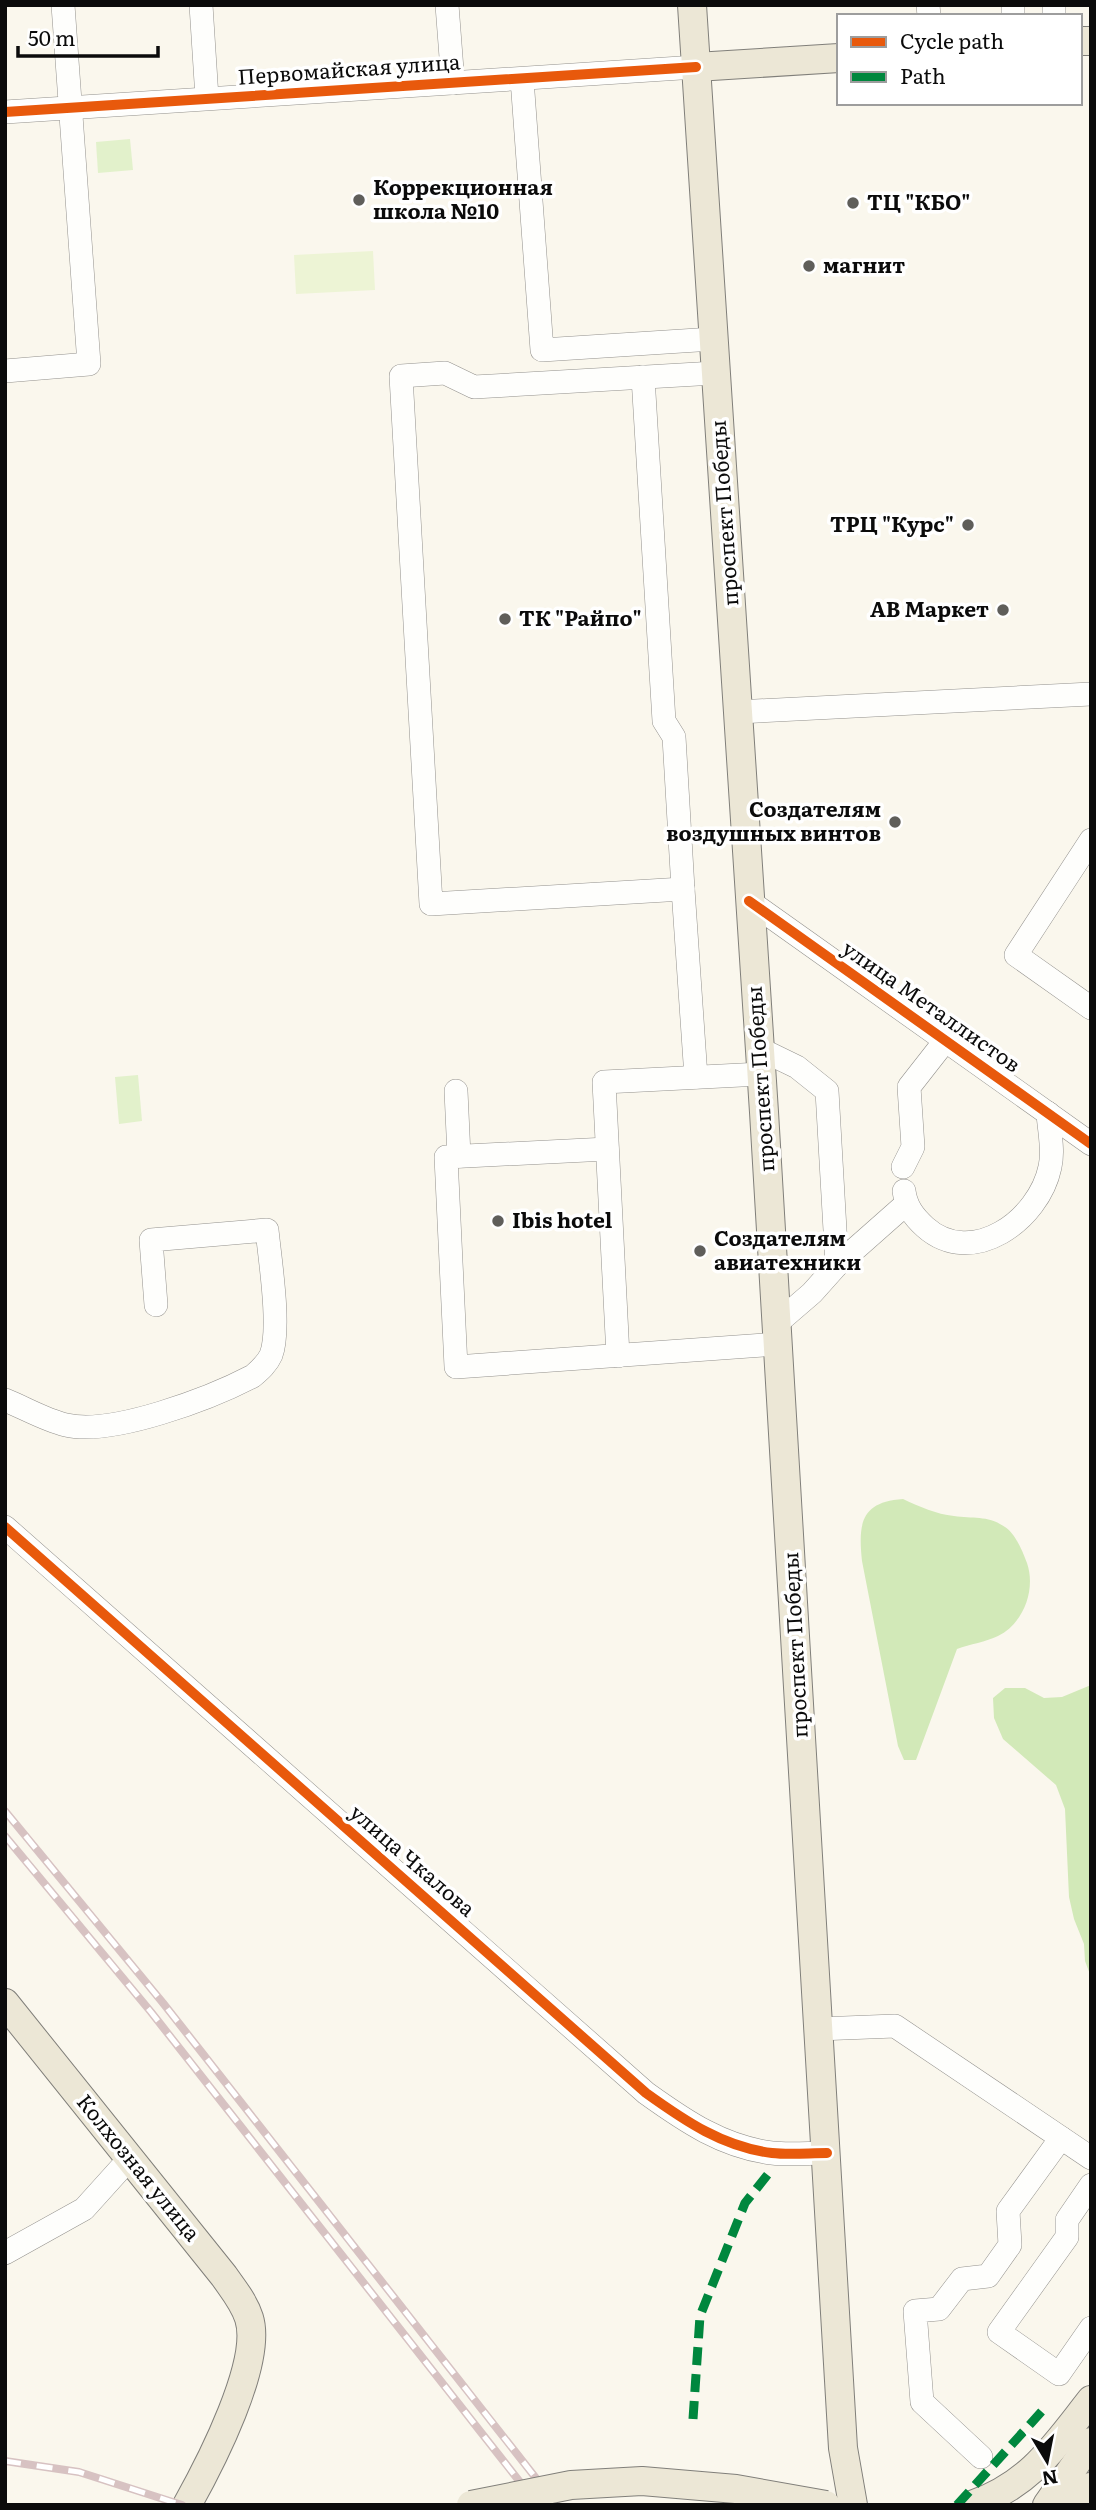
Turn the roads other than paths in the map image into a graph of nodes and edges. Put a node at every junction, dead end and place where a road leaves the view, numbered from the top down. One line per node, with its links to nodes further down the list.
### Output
1 (63, 5): 10 (street)
2 (201, 5): 9 (street)
3 (447, 5): 8 (street)
4 (692, 5): 6 (main road, проспект Победы)
5 (837, 58): 6 (main road, Первомайская улица)
6 (696, 67): 7 (street, Первомайская улица); 12 (main road, проспект Победы)
7 (522, 79): 8 (street, Первомайская улица); 12 (street)
8 (453, 83): 9 (street, Первомайская улица)
9 (207, 98): 10 (street, Первомайская улица)
10 (70, 107): 11 (street, Первомайская улица); 13 (street)
11 (5, 112)
12 (713, 339): 14 (main road, проспект Победы)
13 (5, 371)
14 (715, 373): 15 (street); 17 (main road, проспект Победы)
15 (643, 377): 19 (street); 19 (street)
16 (1091, 694): 17 (street)
17 (737, 712): 20 (main road, проспект Победы)
18 (1091, 840): 21 (street)
19 (683, 890): 24 (street)
20 (749, 901): 22 (street, улица Металлистов); 23 (main road, проспект Победы)
21 (1091, 1008)
22 (945, 1041): 26 (street, улица Металлистов); 30 (street)
23 (760, 1062): 24 (street); 31 (street); 33 (main road, проспект Победы)
24 (696, 1077): 28 (street)
25 (456, 1091): 29 (street)
26 (1048, 1113): 27 (street, улица Металлистов); 31 (street)
27 (1091, 1144)
28 (607, 1149): 29 (street); 34 (street)
29 (459, 1156): 34 (street)
30 (903, 1167)
31 (837, 1265): 33 (street)
32 (156, 1305): 35 (street)
33 (777, 1334): 34 (street); 38 (main road, проспект Победы)
34 (618, 1356)
35 (5, 1400)
36 (5, 1527): 40 (street, улица Чкалова)
37 (5, 2003): 41 (main road, Колхозная улица)
38 (818, 2029): 39 (street); 40 (main road, проспект Победы)
39 (1061, 2138): 42 (street); 48 (street)
40 (827, 2153): 53 (main road, проспект Победы)
41 (130, 2158): 44 (street); 50 (main road, Колхозная улица)
42 (1091, 2158)
43 (1091, 2186): 45 (street)
44 (5, 2253)
45 (1091, 2328)
46 (1091, 2400): 54 (main road)
47 (1091, 2442): 55 (main road)
48 (981, 2456)
49 (1091, 2487): 56 (main road)
50 (187, 2505)
51 (471, 2505): 52 (main road, bridge)
52 (826, 2505)
53 (852, 2505)
54 (972, 2505)
55 (1047, 2505)
56 (1077, 2505)

